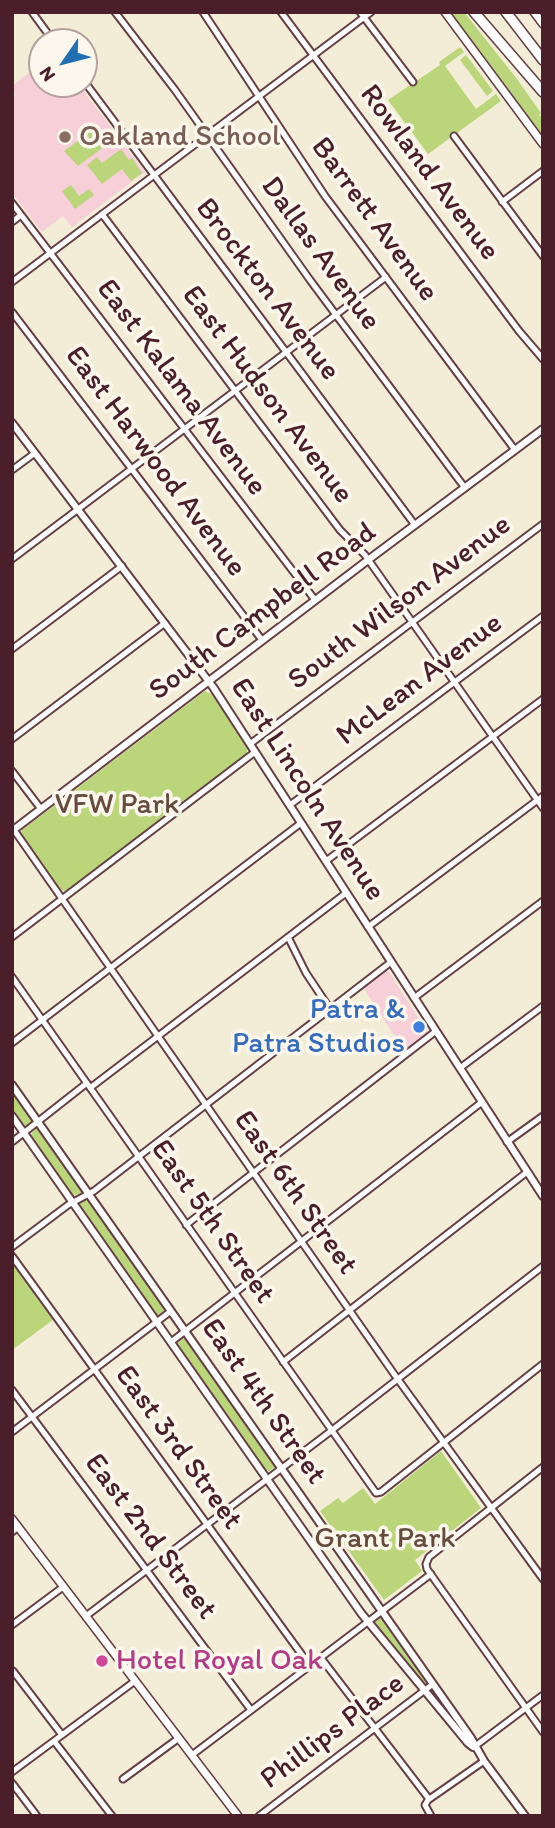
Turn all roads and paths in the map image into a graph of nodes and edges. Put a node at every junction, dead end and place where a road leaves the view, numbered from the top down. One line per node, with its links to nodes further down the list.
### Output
1 (32, 12): 12 (street)
2 (115, 12): 19 (street, Dallas Avenue)
3 (203, 12): 17 (street, Barrett Avenue)
4 (281, 12): 13 (street, Rowland Avenue)
5 (371, 12): 10 (street)
6 (445, 12): 21 (main road)
7 (474, 12): 16 (highway)
8 (506, 12): 14 (highway)
9 (534, 12): 11 (main road)
10 (362, 15): 13 (street); 15 (street)
11 (543, 24)
12 (44, 28)
13 (313, 55): 17 (street); 36 (street, Rowland Avenue)
14 (543, 60)
15 (413, 82)
16 (543, 92)
17 (260, 95): 19 (street); 31 (street, Barrett Avenue)
18 (97, 98): 23 (street, Brockton Avenue)
19 (206, 136): 23 (street); 34 (street, Dallas Avenue)
20 (454, 136): 24 (street)
21 (543, 144)
22 (543, 171): 24 (street)
23 (154, 175): 26 (street); 35 (street, Brockton Avenue)
24 (502, 202): 30 (street)
25 (12, 203): 27 (street, East Kalama Avenue)
26 (102, 214): 29 (street); 37 (street, East Hudson Avenue)
27 (21, 215): 28 (street); 29 (street, East Kalama Avenue)
28 (12, 222)
29 (50, 253): 32 (street); 39 (street, East Kalama Avenue)
30 (543, 256)
31 (386, 277): 34 (street); 41 (street, Barrett Avenue)
32 (12, 282)
33 (12, 312): 43 (street, East Harwood Avenue)
34 (336, 315): 35 (street); 45 (street, Dallas Avenue)
35 (285, 353): 37 (street); 48 (street, Brockton Avenue)
36 (543, 359)
37 (235, 391): 39 (street); 50 (street, East Hudson Avenue)
38 (12, 423): 42 (street, East Lincoln Avenue)
39 (184, 429): 43 (street); 52 (street, East Kalama Avenue)
40 (543, 429): 41 (street, South Campbell Road)
41 (515, 450): 45 (street, South Campbell Road)
42 (35, 453): 44 (street); 46 (street, East Lincoln Avenue)
43 (132, 469): 46 (street); 56 (street, East Harwood Avenue)
44 (12, 470)
45 (465, 488): 48 (street, South Campbell Road)
46 (78, 509): 49 (street); 51 (street, East Lincoln Avenue)
47 (543, 524): 55 (street, South Wilson Avenue)
48 (415, 525): 50 (street, South Campbell Road)
49 (12, 559)
50 (368, 560): 52 (street, South Campbell Road); 55 (street, East Hudson Avenue)
51 (122, 566): 54 (street, East Lincoln Avenue); 57 (street)
52 (314, 600): 56 (street, South Campbell Road)
53 (543, 617): 59 (street, McLean Avenue)
54 (165, 623): 58 (street, East Lincoln Avenue); 62 (street)
55 (412, 623): 59 (street, East Hudson Avenue); 63 (street, South Wilson Avenue)
56 (262, 640): 58 (street, South Campbell Road)
57 (12, 649)
58 (209, 681): 63 (street, East Lincoln Avenue); 69 (street, South Campbell Road)
59 (454, 683): 61 (street, East Hudson Avenue); 67 (street, McLean Avenue)
60 (543, 699): 61 (street)
61 (492, 737): 66 (street, East Hudson Avenue); 72 (street)
62 (12, 739)
63 (250, 744): 64 (street, East Lincoln Avenue)
64 (255, 752): 67 (street, East Lincoln Avenue); 74 (street)
65 (12, 771): 69 (street)
66 (540, 798): 68 (street, East Hudson Avenue); 76 (street)
67 (290, 806): 70 (street, East Lincoln Avenue)
68 (543, 808)
69 (41, 809): 71 (street, South Campbell Road)
70 (301, 823): 72 (street, East Lincoln Avenue); 80 (street)
71 (13, 831): 74 (street, East 6th Street)
72 (326, 861): 73 (street, East Lincoln Avenue)
73 (346, 893): 76 (street, East Lincoln Avenue); 78 (street)
74 (62, 899): 77 (street); 80 (street, East 6th Street)
75 (543, 901): 82 (street)
76 (368, 927): 79 (street, East Lincoln Avenue)
77 (12, 937)
78 (288, 937): 84 (street); 87 (street)
79 (391, 962): 82 (street, East Lincoln Avenue); 84 (street)
80 (110, 968): 85 (street); 87 (street, East 6th Street)
81 (12, 977): 85 (street, East 5th Street)
82 (414, 998): 86 (street, East Lincoln Avenue)
83 (543, 1006): 89 (street)
84 (330, 1009): 93 (street)
85 (43, 1020): 88 (street); 91 (street, East 5th Street)
86 (436, 1031): 89 (street, East Lincoln Avenue); 101 (street)
87 (158, 1037): 91 (street); 93 (street, East 6th Street)
88 (12, 1043)
89 (460, 1068): 92 (street, East Lincoln Avenue)
90 (12, 1085): 96 (street, East 4th Street)
91 (89, 1086): 96 (street); 100 (street, East 5th Street)
92 (482, 1102): 99 (street, East Lincoln Avenue); 107 (street)
93 (205, 1105): 100 (street); 101 (street, East 6th Street)
94 (12, 1116): 97 (street, East 4th Street)
95 (543, 1116): 99 (street)
96 (38, 1122): 97 (street); 103 (street, East 4th Street)
97 (24, 1133): 98 (street); 105 (street, East 4th Street)
98 (12, 1142)
99 (507, 1142): 102 (street, East Lincoln Avenue)
100 (138, 1156): 103 (street); 106 (street, East 5th Street)
101 (254, 1172): 106 (street); 107 (street, East 6th Street)
102 (527, 1172): 104 (street, East Lincoln Avenue); 112 (street)
103 (89, 1194): 105 (street); 113 (street, East 4th Street)
104 (543, 1196)
105 (73, 1203): 108 (street); 114 (street, East 4th Street)
106 (186, 1225): 111 (street, East 5th Street)
107 (302, 1242): 111 (street); 112 (street, East 6th Street)
108 (12, 1247)
109 (12, 1256): 119 (street, East 3rd Street)
110 (543, 1266): 120 (street)
111 (235, 1294): 115 (street); 117 (street, East 5th Street)
112 (349, 1310): 117 (street); 120 (street, East 6th Street)
113 (171, 1311): 114 (street); 115 (street, East 4th Street)
114 (157, 1322): 116 (street, East 4th Street); 119 (street)
115 (185, 1331): 116 (street); 126 (street, East 4th Street)
116 (171, 1342): 128 (street, East 4th Street)
117 (282, 1362): 123 (street, East 5th Street)
118 (543, 1364): 125 (street)
119 (94, 1370): 122 (street); 131 (street, East 3rd Street)
120 (398, 1379): 123 (street); 125 (street, East 6th Street)
121 (12, 1390): 122 (street, East 2nd Street)
122 (32, 1417): 124 (street); 133 (street, East 2nd Street)
123 (331, 1431): 125 (street, East 5th Street); 126 (street)
124 (12, 1432)
125 (443, 1443): 129 (street, East 6th Street)
126 (281, 1468): 128 (street); 137 (street, East 4th Street)
127 (543, 1468): 129 (street)
128 (267, 1479): 131 (street); 139 (street, East 4th Street)
129 (491, 1509): 134 (street); 135 (street, East 6th Street)
130 (12, 1519): 132 (main road)
131 (206, 1525): 133 (street); 142 (street, East 3rd Street)
132 (15, 1530): 136 (main road)
133 (146, 1571): 138 (street); 149 (street, East 2nd Street)
134 (431, 1574): 137 (street); 148 (street)
135 (543, 1579)
136 (63, 1587): 138 (main road); 140 (street)
137 (382, 1611): 139 (street); 145 (street, East 4th Street)
138 (86, 1616): 144 (main road)
139 (369, 1622): 141 (street); 146 (street, East 4th Street)
140 (12, 1625)
141 (321, 1658): 142 (street); 150 (street)
142 (310, 1666): 149 (street)
143 (13, 1671): 152 (street)
144 (135, 1681): 152 (street); 153 (main road)
145 (433, 1684): 146 (street, Phillips Place); 155 (street, East 4th Street)
146 (426, 1690): 150 (street, Phillips Place); 155 (street, East 4th Street)
147 (543, 1695): 148 (street)
148 (526, 1708): 151 (street); 155 (street)
149 (251, 1710): 156 (street)
150 (375, 1728): 161 (street); 165 (street, Phillips Place)
151 (543, 1732)
152 (62, 1735): 154 (street)
153 (179, 1738): 156 (main road); 159 (street)
154 (54, 1741): 158 (street); 164 (street)
155 (474, 1747): 157 (street, East 4th Street)
156 (192, 1755): 162 (main road)
157 (484, 1761): 161 (street); 167 (street, East 4th Street)
158 (12, 1772)
159 (123, 1779)
160 (12, 1783): 163 (street)
161 (429, 1799): 166 (street)
162 (233, 1813)
163 (37, 1816)
164 (113, 1816)
165 (259, 1816)
166 (431, 1816)
167 (525, 1816)

